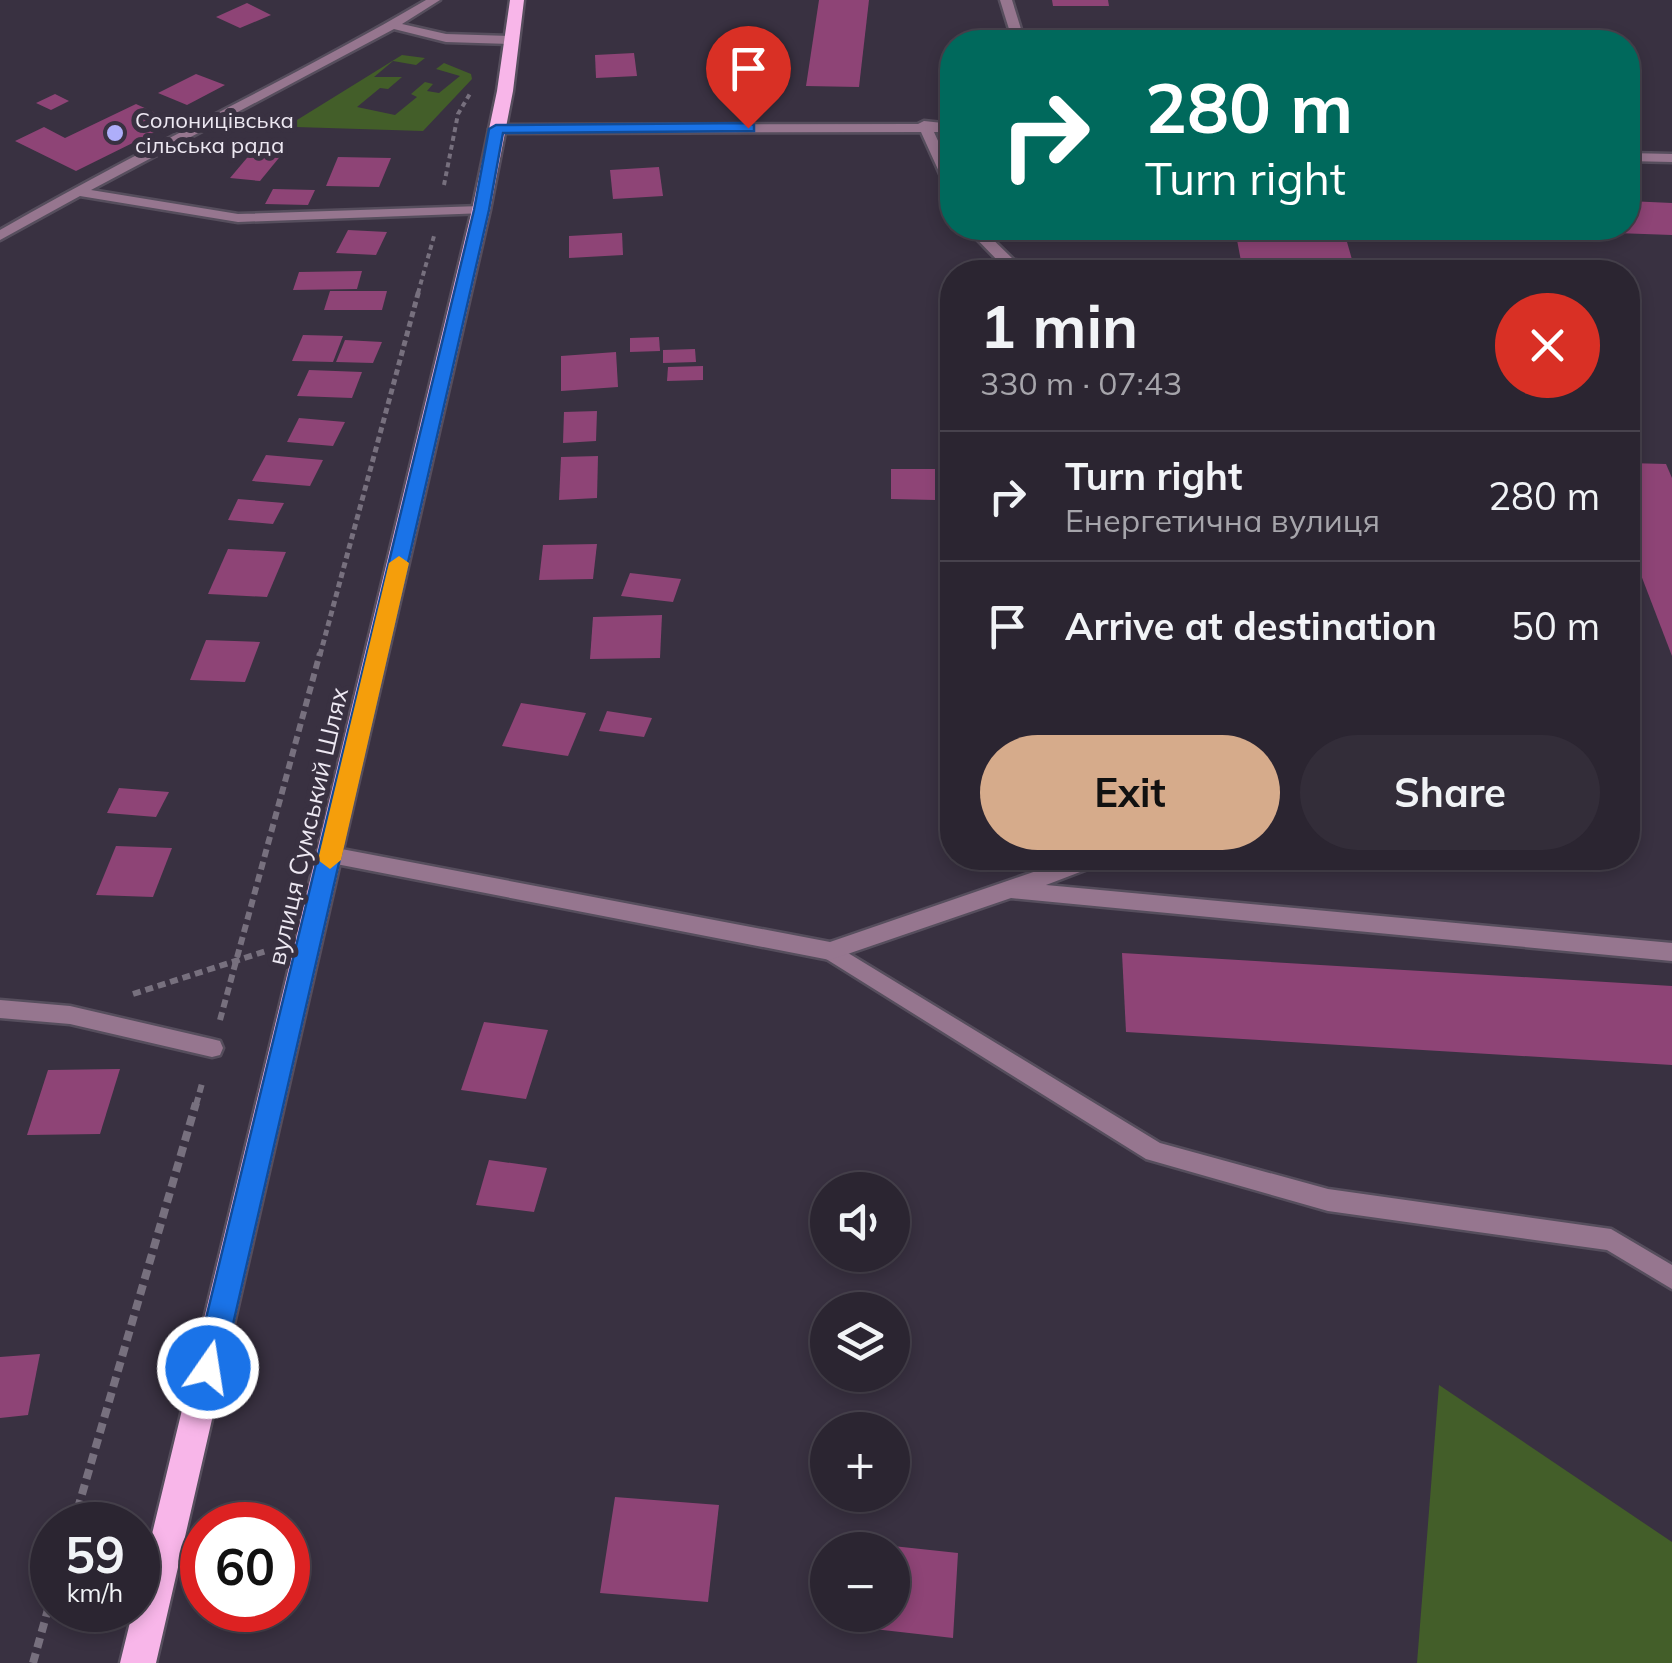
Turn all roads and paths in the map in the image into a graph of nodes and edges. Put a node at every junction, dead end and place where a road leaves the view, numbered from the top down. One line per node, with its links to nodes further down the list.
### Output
1 (434, 0): 4 (street)
2 (517, 0): 6 (main road, вулиця Сумський Шлях)
3 (1006, 0): 5 (street)
4 (393, 25): 6 (street); 14 (street)
5 (1015, 30)
6 (512, 40): 9 (main road, вулиця Сумський Шлях)
7 (924, 125): 8 (street); 9 (street); 13 (street)
8 (940, 127)
9 (496, 129): 15 (main road, вулиця Сумський Шлях)
10 (452, 136): 16 (path)
11 (1640, 157): 12 (street)
12 (1672, 158)
13 (940, 159)
14 (74, 191): 16 (street); 17 (street)
15 (482, 210): 16 (street); 20 (main road, вулиця Сумський Шлях)
16 (440, 212): 26 (path)
17 (0, 236)
18 (985, 240): 19 (street)
19 (1004, 260)
20 (331, 856): 23 (main road, вулиця Сумський Шлях); 24 (street)
21 (1059, 870): 22 (street)
22 (1011, 890): 24 (street); 25 (street)
23 (311, 940): 26 (path); 34 (main road, вулиця Сумський Шлях)
24 (830, 951): 30 (street)
25 (1672, 952)
26 (236, 959): 28 (path); 29 (path)
27 (0, 1009): 28 (street)
28 (70, 1015): 29 (street)
29 (212, 1048): 31 (path)
30 (1672, 1278)
31 (80, 1502)
32 (41, 1632): 33 (path)
33 (32, 1663)
34 (138, 1663)

